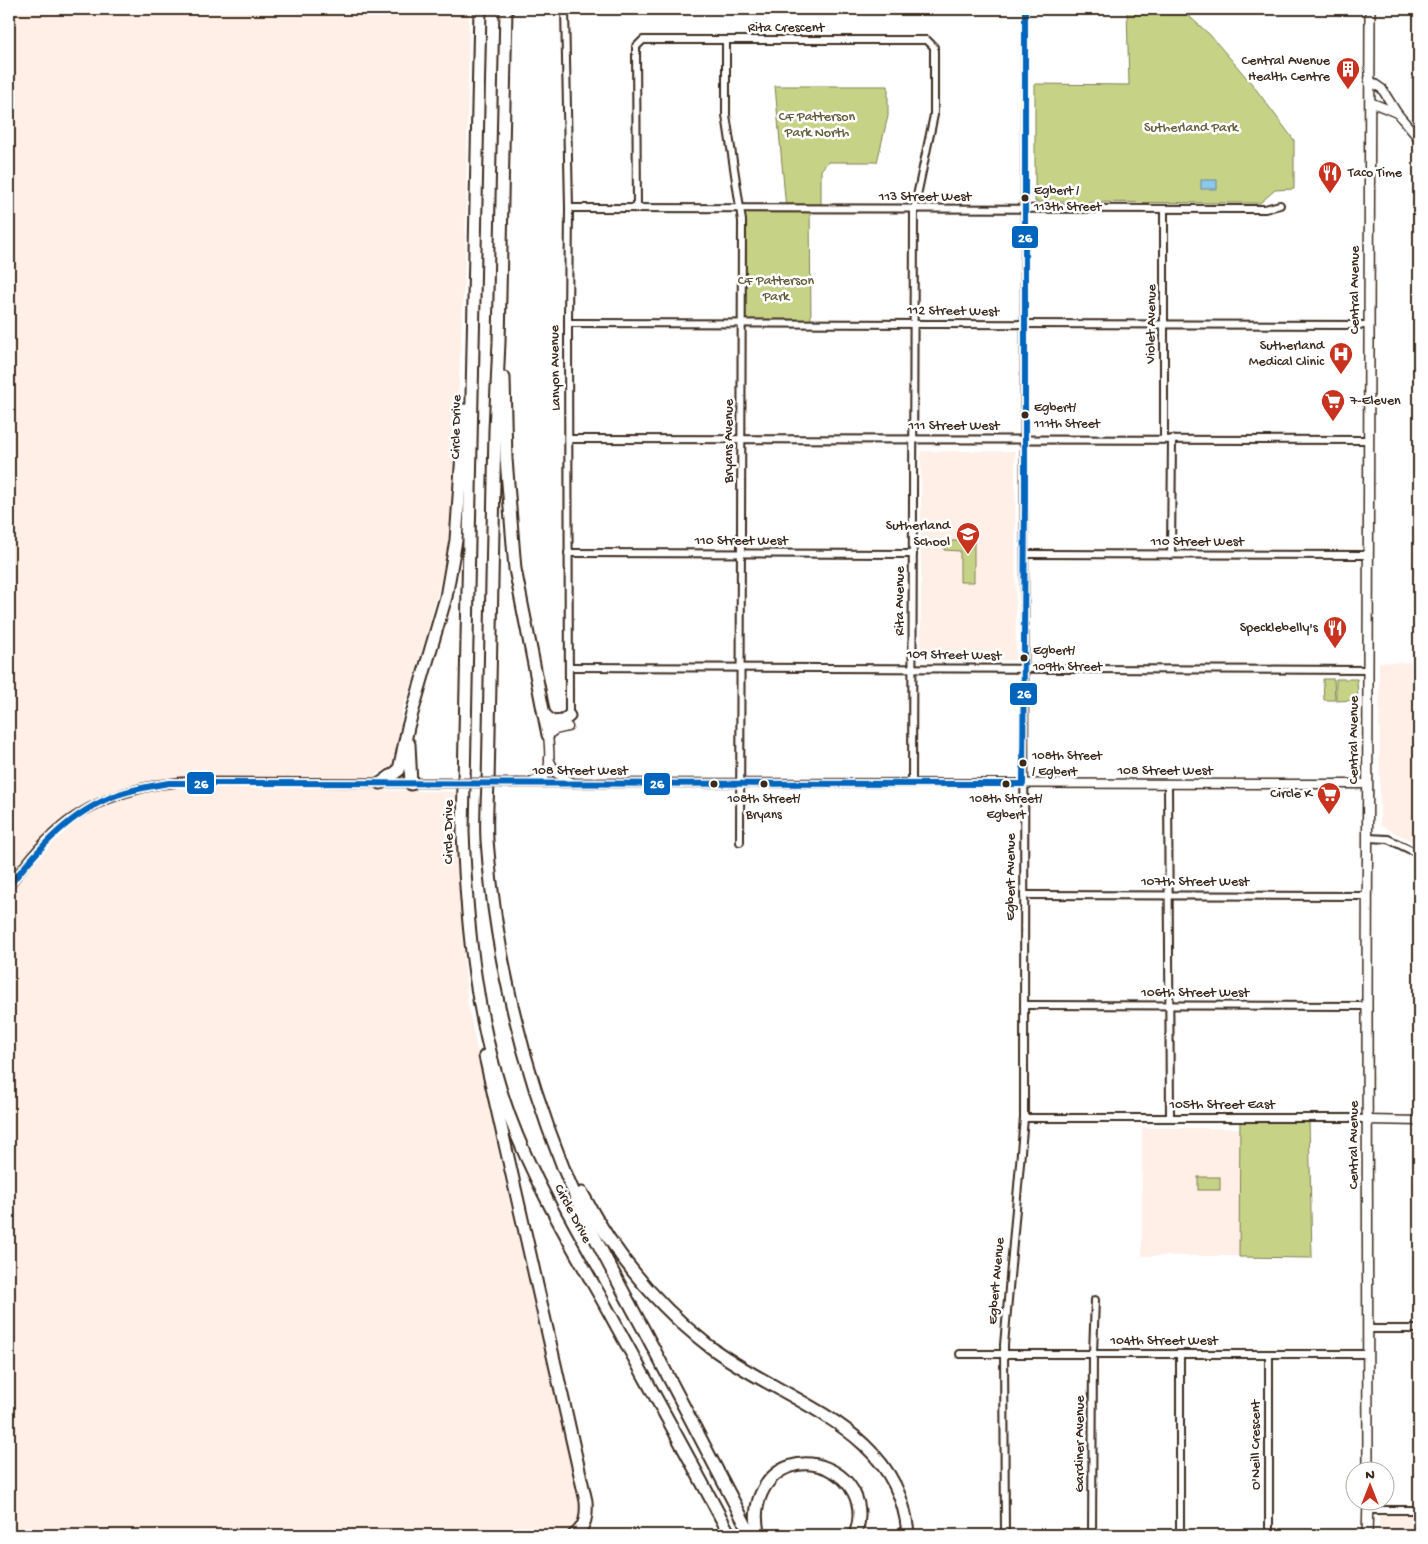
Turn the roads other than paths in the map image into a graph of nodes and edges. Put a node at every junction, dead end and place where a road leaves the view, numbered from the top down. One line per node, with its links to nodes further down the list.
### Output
1 (480, 9): 18 (highway, Circle Drive)
2 (507, 9): 25 (highway, Circle Drive)
3 (565, 9): 12 (street, Lanyon Avenue)
4 (1026, 9): 16 (street, Egbert Avenue)
5 (1370, 9): 7 (main road, Central Avenue)
6 (726, 40): 13 (street, Rita Crescent); 14 (street, Bryans Avenue); 15 (street, Rita Crescent)
7 (1369, 80): 8 (main road, Central Avenue); 9 (street)
8 (1370, 102): 9 (street); 24 (main road, Central Avenue)
9 (1397, 113): 10 (street)
10 (1419, 139)
11 (1280, 205): 17 (street, 113 Street West)
12 (569, 208): 13 (street, 113 Street West); 19 (street, Lanyon Avenue)
13 (637, 209): 14 (street, 113 Street West)
14 (739, 209): 15 (street, 113 Street West); 22 (street, Bryans Avenue)
15 (914, 210): 16 (street, 113 Street West); 20 (street, Rita Avenue)
16 (1025, 210): 17 (street, 113 Street West); 23 (street, Egbert Avenue)
17 (1164, 210): 21 (street, Violet Avenue)
18 (474, 322): 46 (highway); 65 (highway, Circle Drive)
19 (568, 323): 22 (street, 112 Street West); 26 (street, Lanyon Avenue)
20 (914, 324): 22 (street, 112 Street West); 23 (street, 112 Street West); 28 (street, Rita Avenue)
21 (1164, 324): 23 (street, 112 Street West); 24 (street, 112 Street West); 30 (street, Violet Avenue)
22 (742, 325): 27 (street, Bryans Avenue)
23 (1025, 325): 29 (street, Egbert Avenue)
24 (1369, 326): 32 (main road, Central Avenue)
25 (500, 342): 44 (highway); 69 (highway, Circle Drive)
26 (569, 439): 27 (street, 111 Street West); 33 (street, Lanyon Avenue)
27 (742, 439): 28 (street, 111 Street West); 34 (street, Bryans Avenue)
28 (914, 439): 29 (street, 111 Street West); 35 (street, Rita Avenue)
29 (1025, 439): 30 (street, 111 Street West); 36 (street, Egbert Avenue)
30 (1164, 439): 31 (street, 111 Street West)
31 (1172, 439): 32 (street, 111 Street West); 37 (street)
32 (1369, 440): 38 (main road, Central Avenue)
33 (568, 553): 34 (street, 110 Street West); 39 (street, Lanyon Avenue)
34 (741, 553): 35 (street, 110 Street West); 40 (street, Bryans Avenue)
35 (912, 554): 41 (street, Rita Avenue)
36 (1025, 554): 37 (street, 110 Street West); 42 (street, Egbert Avenue)
37 (1171, 555): 38 (street, 110 Street West)
38 (1368, 555): 43 (main road, Central Avenue)
39 (569, 667): 40 (street, 109 Street West); 45 (street, Lanyon Avenue)
40 (740, 668): 41 (street, 109 Street West); 54 (street, Bryans Avenue)
41 (912, 668): 42 (street, 109 Street West); 52 (street, Rita Avenue)
42 (1024, 670): 43 (street, 109 Street West); 55 (street, Egbert Avenue)
43 (1368, 670): 57 (main road, Central Avenue)
44 (546, 716): 45 (highway); 47 (highway)
45 (568, 722): 47 (street)
46 (408, 727): 49 (highway); 53 (highway)
47 (548, 735): 48 (street)
48 (549, 759): 50 (street); 51 (street)
49 (380, 783): 53 (street, 108 Street West); 61 (street, 108 Street West)
50 (528, 783): 51 (street, 108 Street West); 53 (street, 108 Street West, bridge)
51 (573, 783): 54 (street, 108 Street West)
52 (912, 783): 54 (street, 108 Street West); 55 (street, 108 Street West)
53 (411, 784)
54 (740, 784): 59 (street, Bryans Avenue)
55 (1023, 784): 56 (street, 108 Street West); 62 (street, Egbert Avenue)
56 (1168, 784): 57 (street, 108 Street West); 63 (street)
57 (1367, 784): 58 (main road, Central Avenue)
58 (1368, 838): 60 (street); 64 (main road, Central Avenue)
59 (740, 842)
60 (1419, 854)
61 (9, 886)
62 (1024, 895): 63 (street, 107th Street West); 66 (street, Egbert Avenue)
63 (1169, 895): 64 (street, 107th Street West); 67 (street)
64 (1367, 896): 68 (main road, Central Avenue)
65 (474, 975): 87 (highway); 88 (highway, Circle Drive)
66 (1024, 1006): 67 (street, 106th Street West); 71 (street, Egbert Avenue)
67 (1168, 1006): 68 (street, 106th Street West); 70 (street)
68 (1367, 1006): 72 (main road, Central Avenue)
69 (530, 1076): 89 (highway, Circle Drive); 92 (highway)
70 (1170, 1117): 71 (street, 105th Street East); 72 (street, 105th Street East)
71 (1024, 1118): 79 (street, Egbert Avenue)
72 (1368, 1120): 73 (street, 105th Street East); 75 (main road, Central Avenue)
73 (1419, 1121)
74 (1095, 1300): 77 (street, Gardiner Avenue)
75 (1368, 1329): 76 (street); 82 (main road, Central Avenue)
76 (1419, 1329)
77 (1093, 1353): 79 (street, 104th Street West); 80 (street, 104th Street West); 94 (street, Gardiner Avenue)
78 (960, 1354): 79 (street, 104th Street West)
79 (1005, 1354): 93 (street, Egbert Avenue)
80 (1180, 1354): 81 (street, 104th Street West); 95 (street)
81 (1269, 1354): 82 (street, 104th Street West); 96 (street, O'Neill Crescent)
82 (1368, 1354): 83 (main road, Central Avenue)
83 (1368, 1462)
84 (1396, 1508): 85 (street)
85 (1419, 1510)
86 (1368, 1512): 97 (main road)
87 (574, 1535)
88 (730, 1535)
89 (751, 1535)
90 (760, 1535): 91 (highway)
91 (855, 1535)
92 (909, 1535)
93 (1005, 1535)
94 (1092, 1535)
95 (1180, 1535)
96 (1269, 1535)
97 (1367, 1535)

